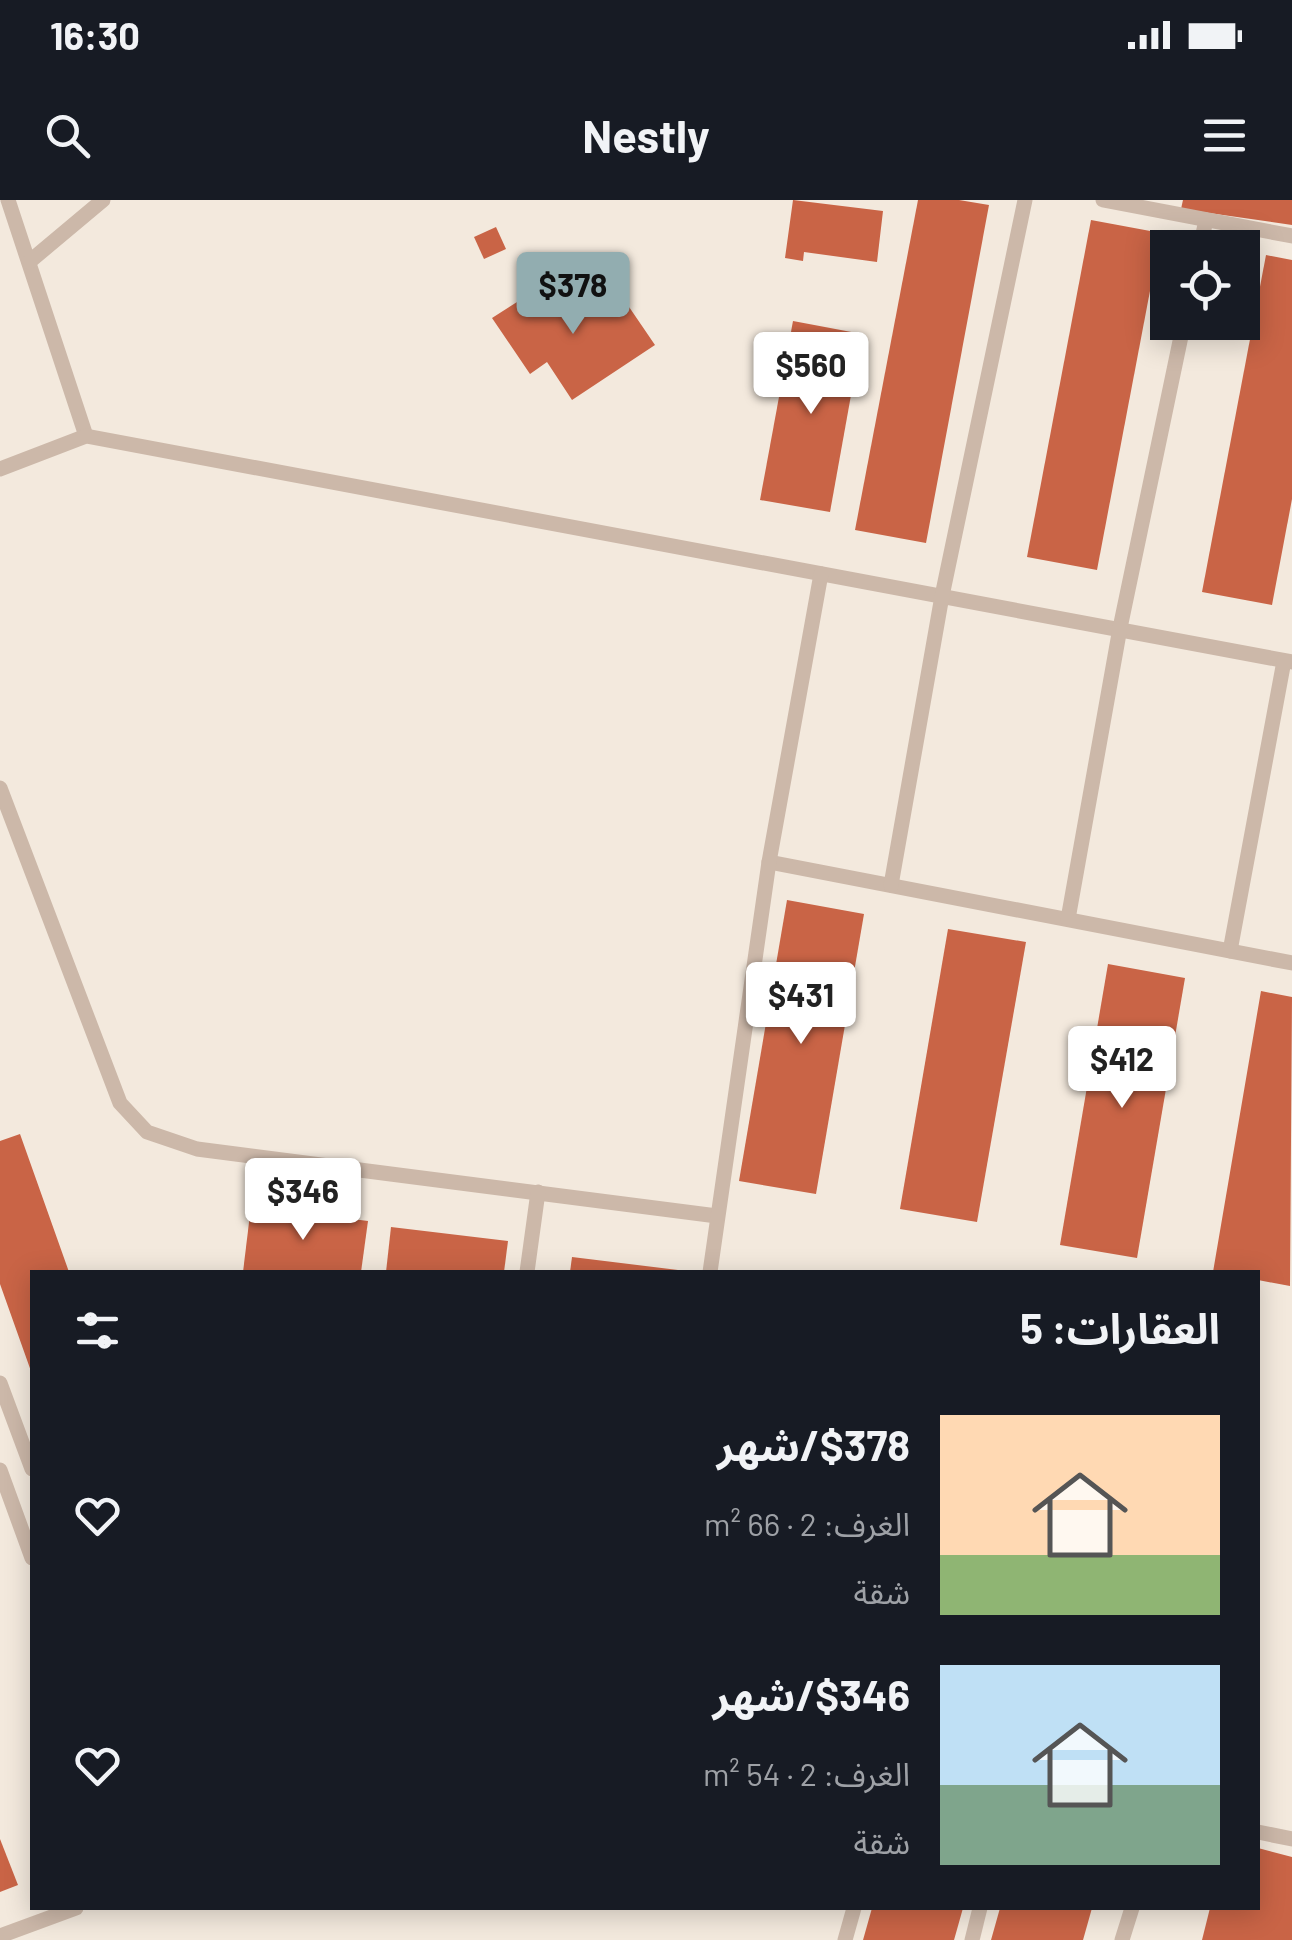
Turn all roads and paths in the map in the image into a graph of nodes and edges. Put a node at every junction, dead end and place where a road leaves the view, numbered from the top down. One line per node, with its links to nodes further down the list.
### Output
1 (8, 200): 8 (lane)
2 (103, 200): 8 (lane)
3 (1025, 200): 13 (lane)
4 (1103, 200): 5 (lane)
5 (1206, 220): 6 (lane); 7 (lane)
6 (1204, 230)
7 (1292, 236)
8 (29, 262): 10 (lane)
9 (1180, 340): 14 (lane)
10 (86, 436): 11 (lane); 12 (lane)
11 (0, 470)
12 (821, 574): 13 (lane); 17 (lane)
13 (942, 596): 14 (lane); 18 (lane)
14 (1120, 628): 15 (lane); 19 (lane)
15 (1288, 661): 20 (lane)
16 (0, 788): 22 (lane)
17 (768, 862): 18 (lane); 23 (lane)
18 (891, 885): 19 (lane)
19 (1068, 919): 20 (lane)
20 (1230, 951): 21 (lane)
21 (1292, 962)
22 (538, 1192): 23 (lane); 24 (lane)
23 (718, 1216): 25 (lane)
24 (527, 1270)
25 (710, 1270)
26 (0, 1384): 27 (lane)
27 (30, 1464)
28 (0, 1470): 29 (lane)
29 (30, 1552)
30 (1260, 1832): 31 (lane)
31 (1292, 1839)
32 (71, 1910): 36 (lane)
33 (854, 1910): 37 (lane)
34 (980, 1910): 38 (lane)
35 (1131, 1910): 39 (lane)
36 (0, 1936)
37 (846, 1940)
38 (972, 1940)
39 (1122, 1940)

